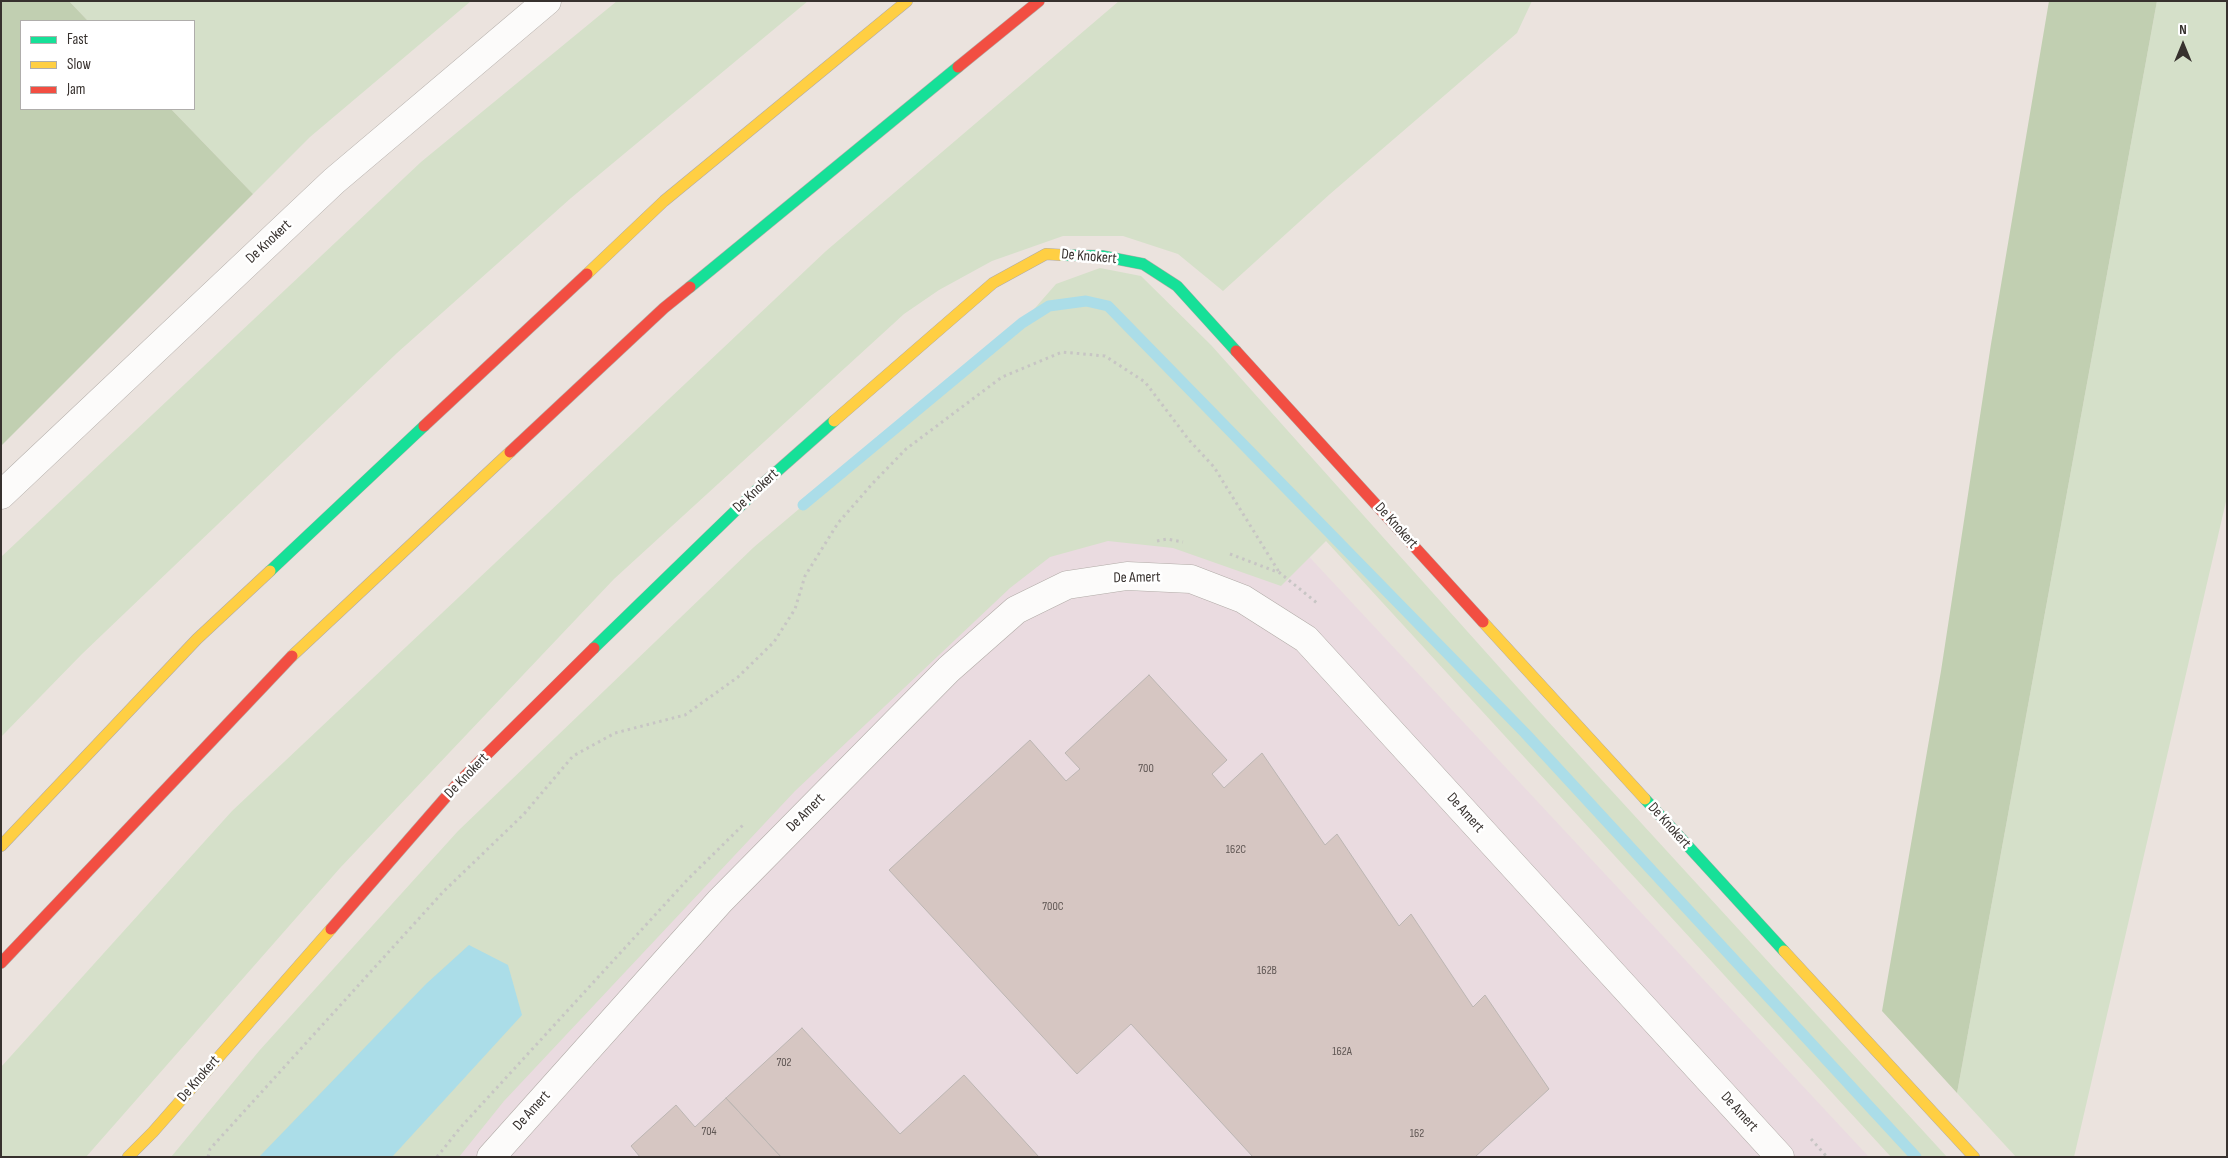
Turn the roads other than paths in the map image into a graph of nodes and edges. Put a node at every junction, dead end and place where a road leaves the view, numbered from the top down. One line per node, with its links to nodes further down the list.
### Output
1 (547, 1): 4 (street, De Knokert)
2 (907, 1): 5 (main road)
3 (1039, 1): 6 (main road)
4 (1, 494)
5 (1, 846)
6 (1, 964)
7 (128, 1157): 10 (main road, De Knokert)
8 (491, 1157): 9 (street, De Amert)
9 (1780, 1157)
10 (1974, 1157)

